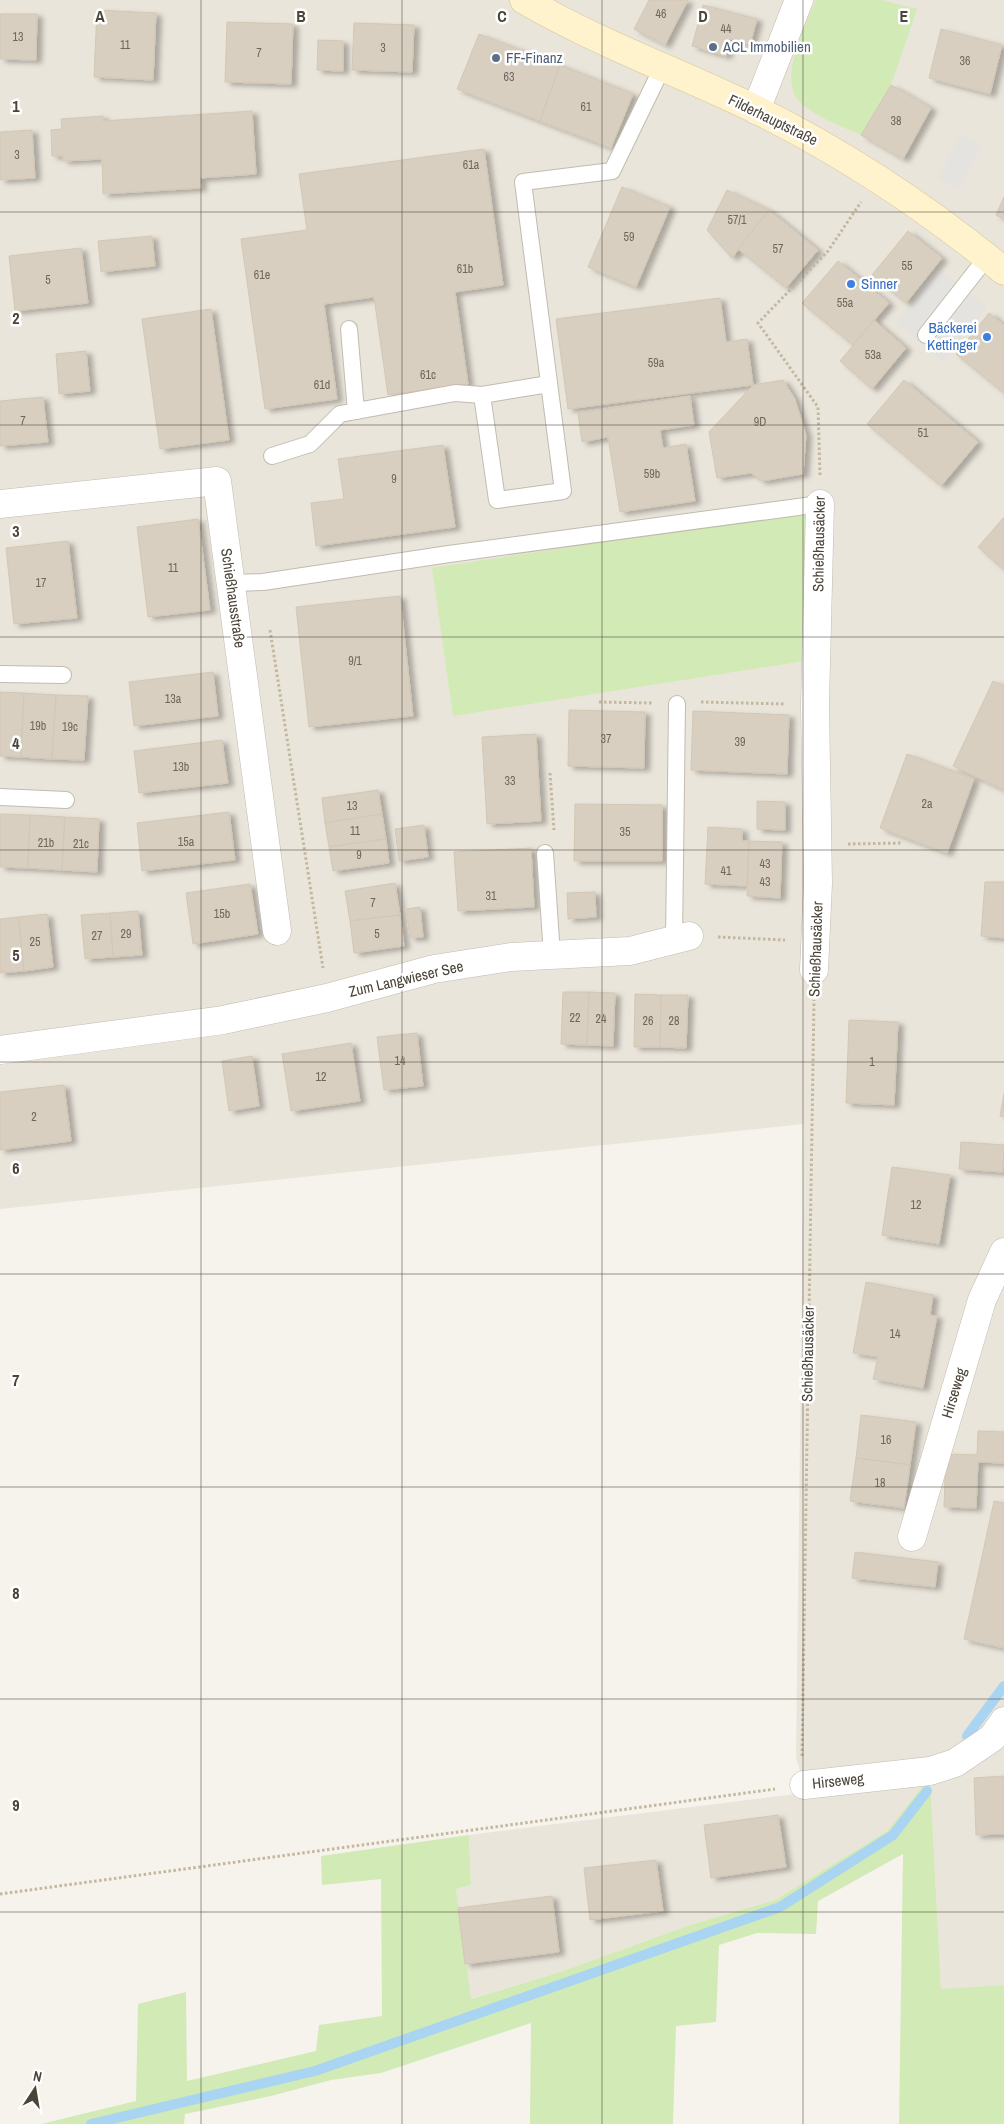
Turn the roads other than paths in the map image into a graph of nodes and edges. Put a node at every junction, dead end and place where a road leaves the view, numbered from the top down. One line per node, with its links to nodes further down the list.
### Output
1 (524, 0): 3 (main road, Filderhauptstraße)
2 (799, 0): 4 (street)
3 (662, 68): 4 (main road, Filderhauptstraße); 8 (lane)
4 (756, 110): 5 (main road, Filderhauptstraße)
5 (996, 264): 7 (lane)
6 (349, 329): 10 (lane)
7 (926, 335)
8 (549, 384): 9 (lane); 9 (lane)
9 (482, 395): 10 (lane)
10 (356, 411): 11 (lane)
11 (272, 456)
12 (0, 504): 14 (street, Schießhausstraße)
13 (820, 504): 14 (lane); 24 (street, Schießhausäcker)
14 (231, 583): 21 (street, Schießhausstraße)
15 (0, 674): 16 (lane)
16 (62, 675)
17 (677, 704): 22 (lane)
18 (0, 797): 19 (lane)
19 (66, 800)
20 (545, 853): 23 (lane)
21 (277, 930)
22 (681, 938): 23 (street, Zum Langwieser See)
23 (552, 955): 25 (street, Zum Langwieser See)
24 (814, 970)
25 (0, 1050)
26 (1004, 1252): 27 (street, Hirseweg)
27 (912, 1537)
28 (1004, 1721): 29 (street, Hirseweg)
29 (804, 1785)

